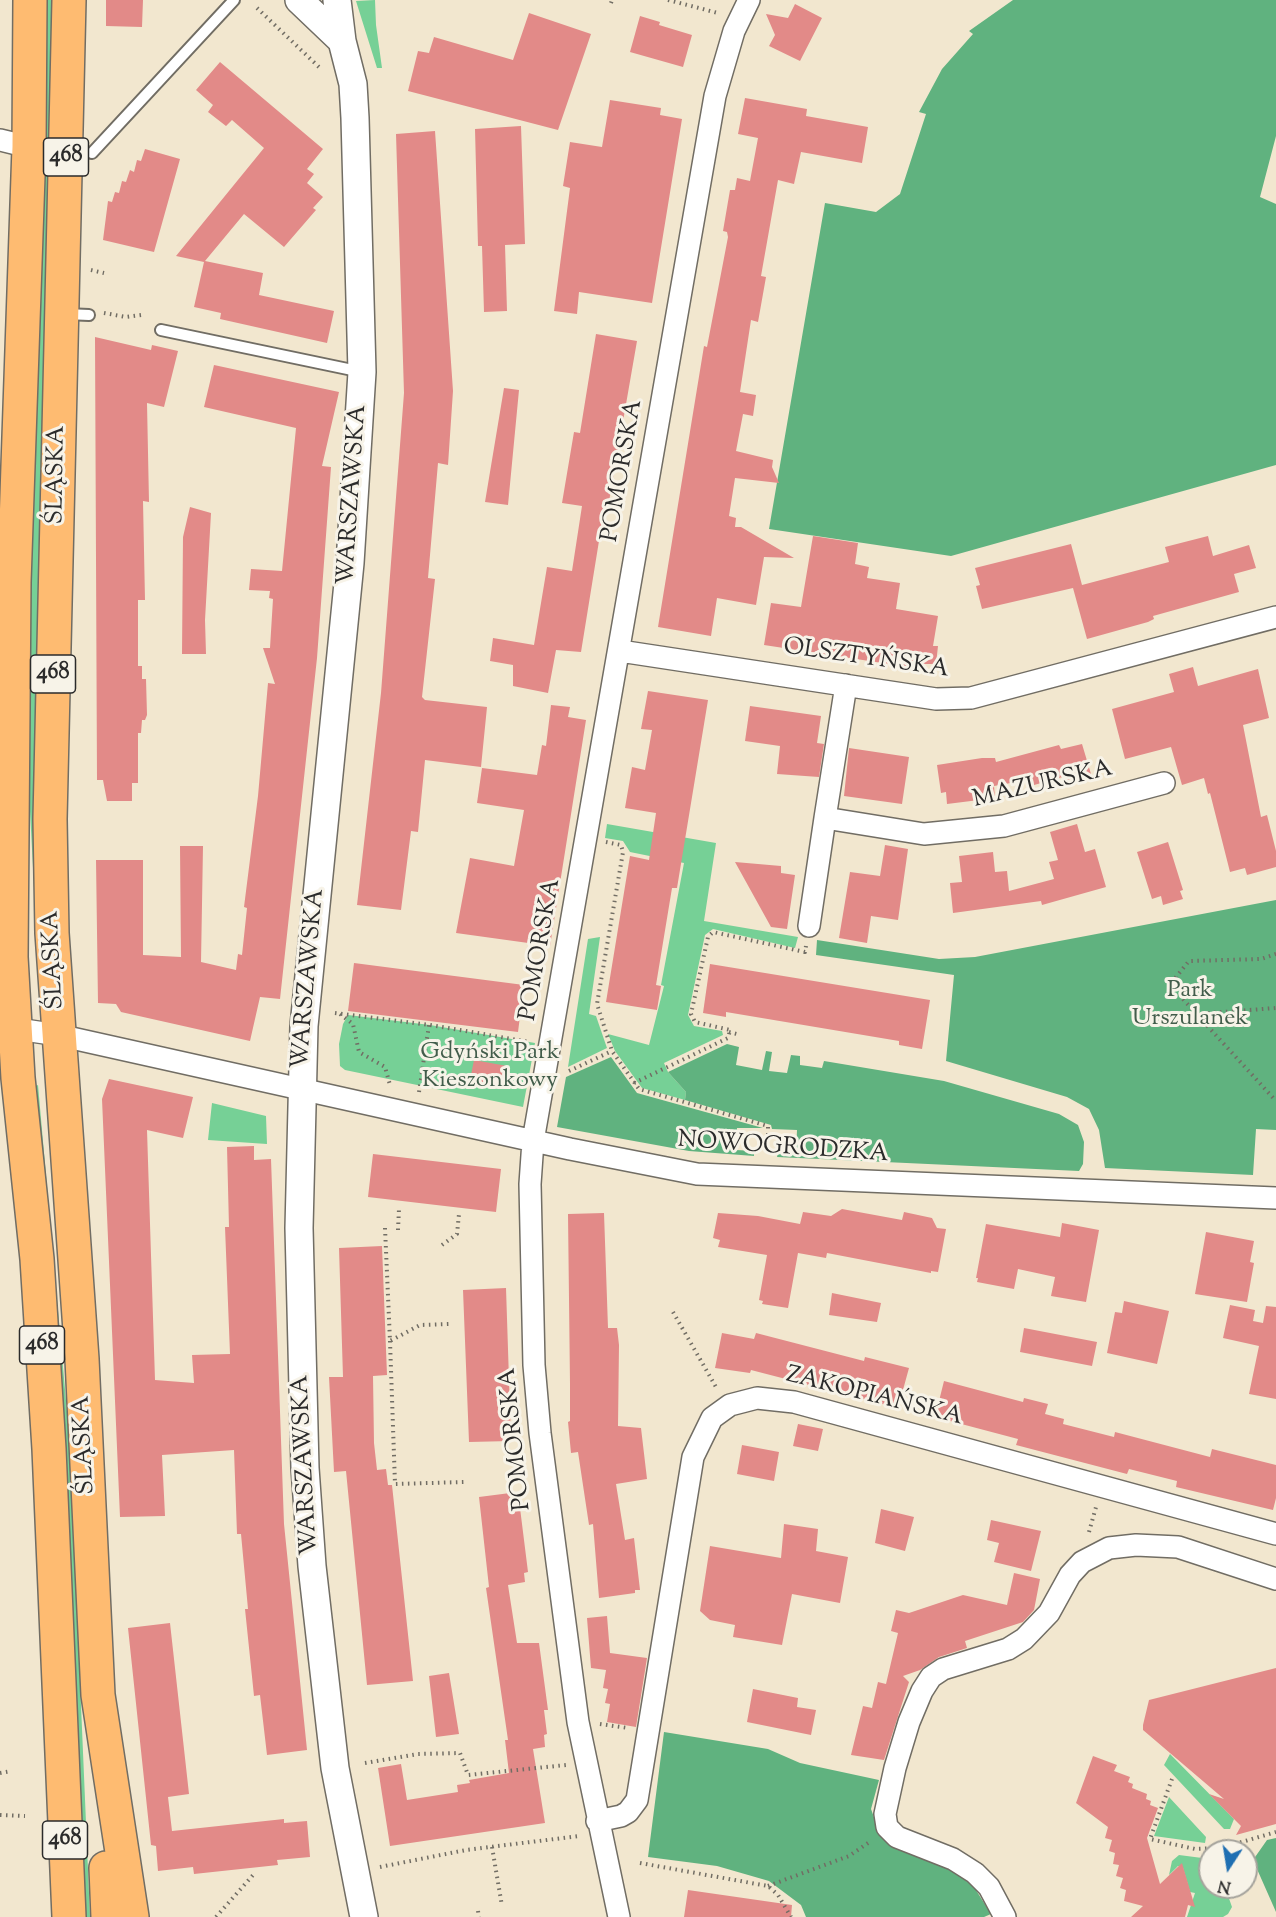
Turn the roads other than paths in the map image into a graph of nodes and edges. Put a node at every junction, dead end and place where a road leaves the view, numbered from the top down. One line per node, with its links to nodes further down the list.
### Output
1 (30, 0): 8 (main road, ŚLĄSKA / 468)
2 (69, 0): 19 (main road, ŚLĄSKA / 468)
3 (234, 0): 9 (lane)
4 (299, 0): 7 (street)
5 (337, 0): 7 (street, WARSZAWSKA)
6 (749, 0): 13 (street, POMORSKA)
7 (342, 41): 11 (street, WARSZAWSKA)
8 (14, 144): 18 (main road, ŚLĄSKA / 468)
9 (92, 153)
10 (161, 330): 11 (lane)
11 (362, 372): 20 (street, WARSZAWSKA)
12 (1276, 617): 14 (street, OLSZTYŃSKA)
13 (620, 651): 14 (street, OLSZTYŃSKA); 21 (street, POMORSKA)
14 (846, 685): 16 (street)
15 (1164, 783): 16 (street, MAZURSKA)
16 (825, 819): 17 (street)
17 (809, 926)
18 (7, 1027): 19 (street, NOWOGRODZKA); 27 (main road, ŚLĄSKA / 468)
19 (58, 1035): 20 (street, NOWOGRODZKA); 25 (main road, ŚLĄSKA / 468)
20 (302, 1089): 21 (street, NOWOGRODZKA); 30 (street, WARSZAWSKA)
21 (533, 1141): 22 (street, NOWOGRODZKA); 26 (street, POMORSKA)
22 (1276, 1198)
23 (1276, 1534): 26 (street, ZAKOPIAŃSKA)
24 (1276, 1579): 32 (street)
25 (98, 1695): 28 (main road); 29 (main road, ŚLĄSKA / 468)
26 (591, 1828): 31 (street, POMORSKA)
27 (69, 1917)
28 (108, 1917)
29 (132, 1917)
30 (363, 1917)
31 (619, 1917)
32 (1005, 1917)

